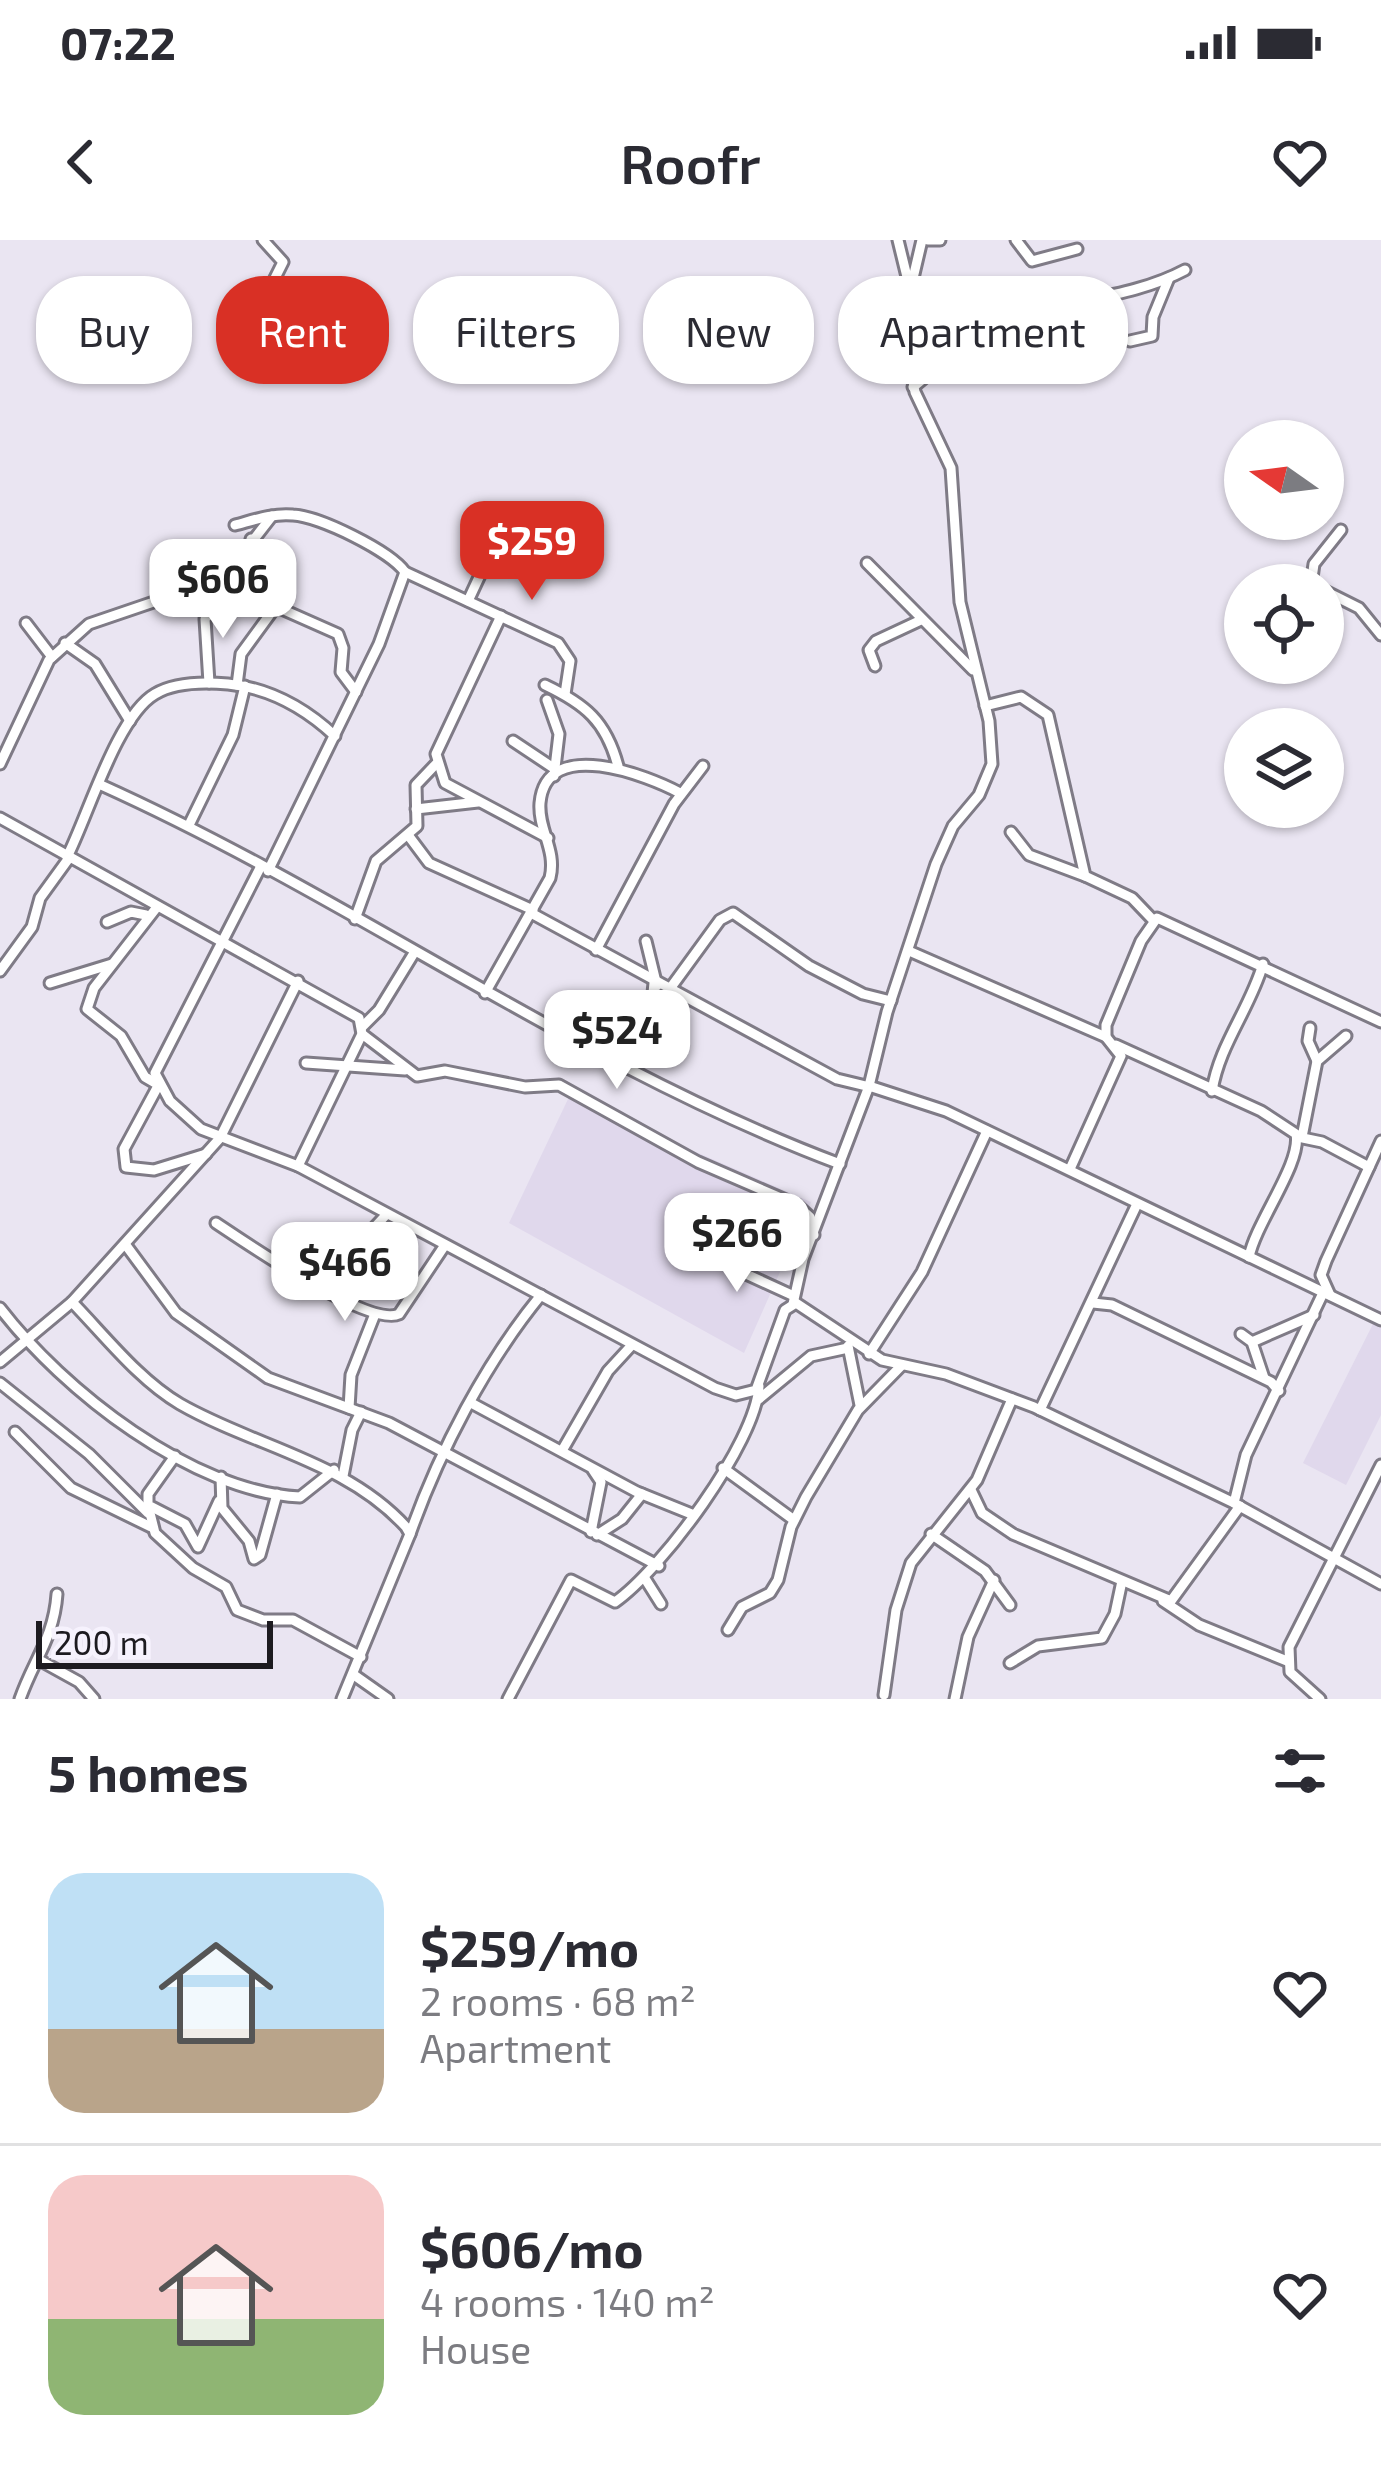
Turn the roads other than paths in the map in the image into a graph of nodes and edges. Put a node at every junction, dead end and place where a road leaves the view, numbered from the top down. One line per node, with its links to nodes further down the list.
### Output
1 (263, 240): 8 (street)
2 (898, 240): 9 (street)
3 (925, 240): 4 (street); 10 (street)
4 (940, 240)
5 (1016, 240): 6 (street)
6 (1077, 249)
7 (1185, 270): 11 (street)
8 (276, 276)
9 (907, 276)
10 (912, 276)
11 (1169, 278): 12 (street); 14 (street)
12 (1130, 341)
13 (913, 384): 14 (street)
14 (914, 387): 36 (street)
15 (272, 516): 16 (street); 17 (street); 22 (street)
16 (236, 525)
17 (251, 539): 23 (street); 24 (street)
18 (1333, 540): 21 (street)
19 (494, 544): 25 (street)
20 (867, 563): 30 (street)
21 (1313, 564)
22 (404, 572): 25 (street); 40 (street)
23 (278, 576): 24 (street); 28 (street)
24 (233, 577): 33 (street)
25 (468, 601): 29 (street)
26 (1344, 601): 32 (street)
27 (218, 605): 37 (street)
28 (276, 605): 39 (street); 40 (street)
29 (501, 616): 41 (street); 48 (street)
30 (921, 620): 35 (street); 36 (street)
31 (26, 623): 34 (street)
32 (1381, 635)
33 (65, 643): 34 (street); 44 (street)
34 (52, 657): 47 (street)
35 (875, 666)
36 (974, 671): 43 (street)
37 (209, 683): 39 (street); 44 (street)
38 (544, 685): 41 (street)
39 (241, 686): 45 (street); 57 (street)
40 (356, 692): 45 (street)
41 (565, 694): 49 (street)
42 (547, 700): 51 (street)
43 (985, 706): 63 (street); 73 (street)
44 (130, 721): 52 (street)
45 (335, 736): 62 (street)
46 (513, 741): 51 (street)
47 (0, 764)
48 (436, 764): 54 (street); 55 (street)
49 (618, 766): 51 (street); 53 (street)
50 (703, 766): 53 (street)
51 (554, 773): 60 (street)
52 (101, 785): 57 (street); 61 (street)
53 (680, 793): 72 (street)
54 (478, 802): 55 (street); 60 (street)
55 (416, 809): 59 (street)
56 (0, 818): 61 (street)
57 (189, 825): 62 (street)
58 (1011, 832): 63 (street)
59 (408, 835): 65 (street); 67 (street)
60 (548, 838): 65 (street)
61 (68, 857): 64 (street); 77 (street)
62 (265, 868): 67 (street); 70 (street)
63 (1085, 876): 68 (street)
64 (157, 907): 66 (street); 70 (street)
65 (532, 912): 72 (street); 82 (street)
66 (146, 915): 69 (street); 75 (street)
67 (355, 919): 74 (street)
68 (1153, 920): 76 (street); 88 (street)
69 (107, 922)
70 (224, 940): 78 (street); 95 (street)
71 (646, 941): 80 (street)
72 (596, 950): 80 (street)
73 (909, 951): 83 (street); 88 (street)
74 (414, 953): 82 (street); 86 (street)
75 (112, 964): 79 (street); 95 (street)
76 (1263, 964): 84 (street); 97 (street)
77 (0, 971)
78 (298, 981): 86 (street); 100 (street)
79 (50, 983)
80 (656, 985): 81 (street); 93 (street)
81 (669, 990): 83 (street); 96 (street)
82 (485, 993): 93 (street)
83 (891, 1000): 96 (street)
84 (1381, 1022)
85 (1310, 1028): 90 (street)
86 (362, 1030): 92 (street); 94 (street)
87 (1346, 1036): 90 (street)
88 (1106, 1037): 89 (street)
89 (1116, 1045): 97 (street); 107 (street)
90 (1317, 1060): 99 (street)
91 (306, 1064): 92 (street)
92 (348, 1067): 94 (street); 105 (street)
93 (627, 1068): 104 (street)
94 (405, 1070): 111 (street)
95 (157, 1085): 100 (street); 102 (street)
96 (868, 1086): 98 (street); 104 (street)
97 (1212, 1091): 99 (street)
98 (987, 1131): 107 (street); 133 (street)
99 (1299, 1137): 106 (street); 115 (street)
100 (220, 1138): 102 (street); 105 (street)
101 (1381, 1141): 103 (street)
102 (206, 1154): 112 (street)
103 (1378, 1154): 106 (street)
104 (840, 1164): 111 (street)
105 (298, 1166): 109 (street)
106 (1369, 1167): 119 (street)
107 (1070, 1169): 108 (street)
108 (1143, 1206): 115 (street); 116 (street)
109 (386, 1215): 113 (street); 117 (street)
110 (217, 1223): 117 (street)
111 (814, 1235): 120 (street)
112 (125, 1244): 121 (street); 143 (street)
113 (445, 1245): 118 (street); 125 (street)
114 (701, 1245): 120 (street)
115 (1249, 1257): 119 (street)
116 (1098, 1291): 122 (street); 123 (street)
117 (331, 1292): 125 (street)
118 (541, 1294): 132 (street); 142 (street)
119 (1327, 1295): 126 (street); 127 (street)
120 (794, 1300): 131 (street); 138 (street)
121 (72, 1302): 129 (street); 154 (street)
122 (1093, 1303): 123 (street); 145 (street)
123 (1108, 1304): 136 (street)
124 (0, 1308): 129 (street)
125 (375, 1314): 143 (street)
126 (1314, 1316): 130 (street); 139 (street)
127 (1381, 1320)
128 (1241, 1334): 130 (street)
129 (27, 1341): 134 (street); 150 (street)
130 (1252, 1342): 136 (street)
131 (848, 1345): 133 (street); 140 (street); 144 (street)
132 (631, 1346): 138 (street); 148 (street)
133 (868, 1354): 135 (street)
134 (0, 1362)
135 (901, 1366): 141 (street); 144 (street)
136 (1264, 1378): 139 (street)
137 (0, 1383): 161 (street)
138 (760, 1383): 140 (street)
139 (1279, 1391): 160 (street)
140 (758, 1399): 153 (street)
141 (1012, 1399): 145 (street); 156 (street)
142 (473, 1404): 148 (street); 149 (street)
143 (349, 1408): 146 (street)
144 (860, 1408): 163 (street)
145 (1040, 1410): 160 (street)
146 (361, 1412): 149 (street); 154 (street)
147 (15, 1432): 161 (street)
148 (563, 1449): 152 (street)
149 (444, 1452): 164 (street); 165 (street)
150 (175, 1456): 155 (street); 161 (street)
151 (1381, 1465): 167 (street)
152 (590, 1466): 158 (street); 165 (street)
153 (723, 1468): 162 (street); 163 (street)
154 (339, 1473): 157 (street); 164 (street)
155 (221, 1478): 157 (street); 159 (street)
156 (971, 1490): 166 (street); 171 (street)
157 (277, 1494): 159 (street)
158 (642, 1494): 162 (street); 165 (street)
159 (220, 1501): 161 (street)
160 (1237, 1505): 167 (street); 174 (street)
161 (150, 1515): 179 (street)
162 (694, 1515): 168 (street)
163 (794, 1520): 178 (street)
164 (410, 1534): 179 (street)
165 (594, 1534): 168 (street)
166 (931, 1534): 170 (street); 184 (street)
167 (1336, 1561): 172 (street); 181 (street)
168 (659, 1566): 169 (street)
169 (644, 1577): 176 (street); 190 (street)
170 (994, 1580): 177 (street); 191 (street)
171 (1122, 1582): 174 (street); 175 (street)
172 (1381, 1584)
173 (57, 1594): 180 (street)
174 (1156, 1597): 175 (street); 181 (street)
175 (1119, 1602): 182 (street)
176 (661, 1604)
177 (1010, 1605)
178 (728, 1630)
179 (361, 1657): 183 (street)
180 (40, 1661): 186 (street); 187 (street)
181 (1287, 1661): 185 (street)
182 (1010, 1663)
183 (354, 1675): 188 (street); 189 (street)
184 (884, 1696)
185 (1318, 1697): 192 (street)
186 (20, 1699)
187 (94, 1699)
188 (342, 1699)
189 (388, 1699)
190 (508, 1699)
191 (955, 1699)
192 (1330, 1699)

